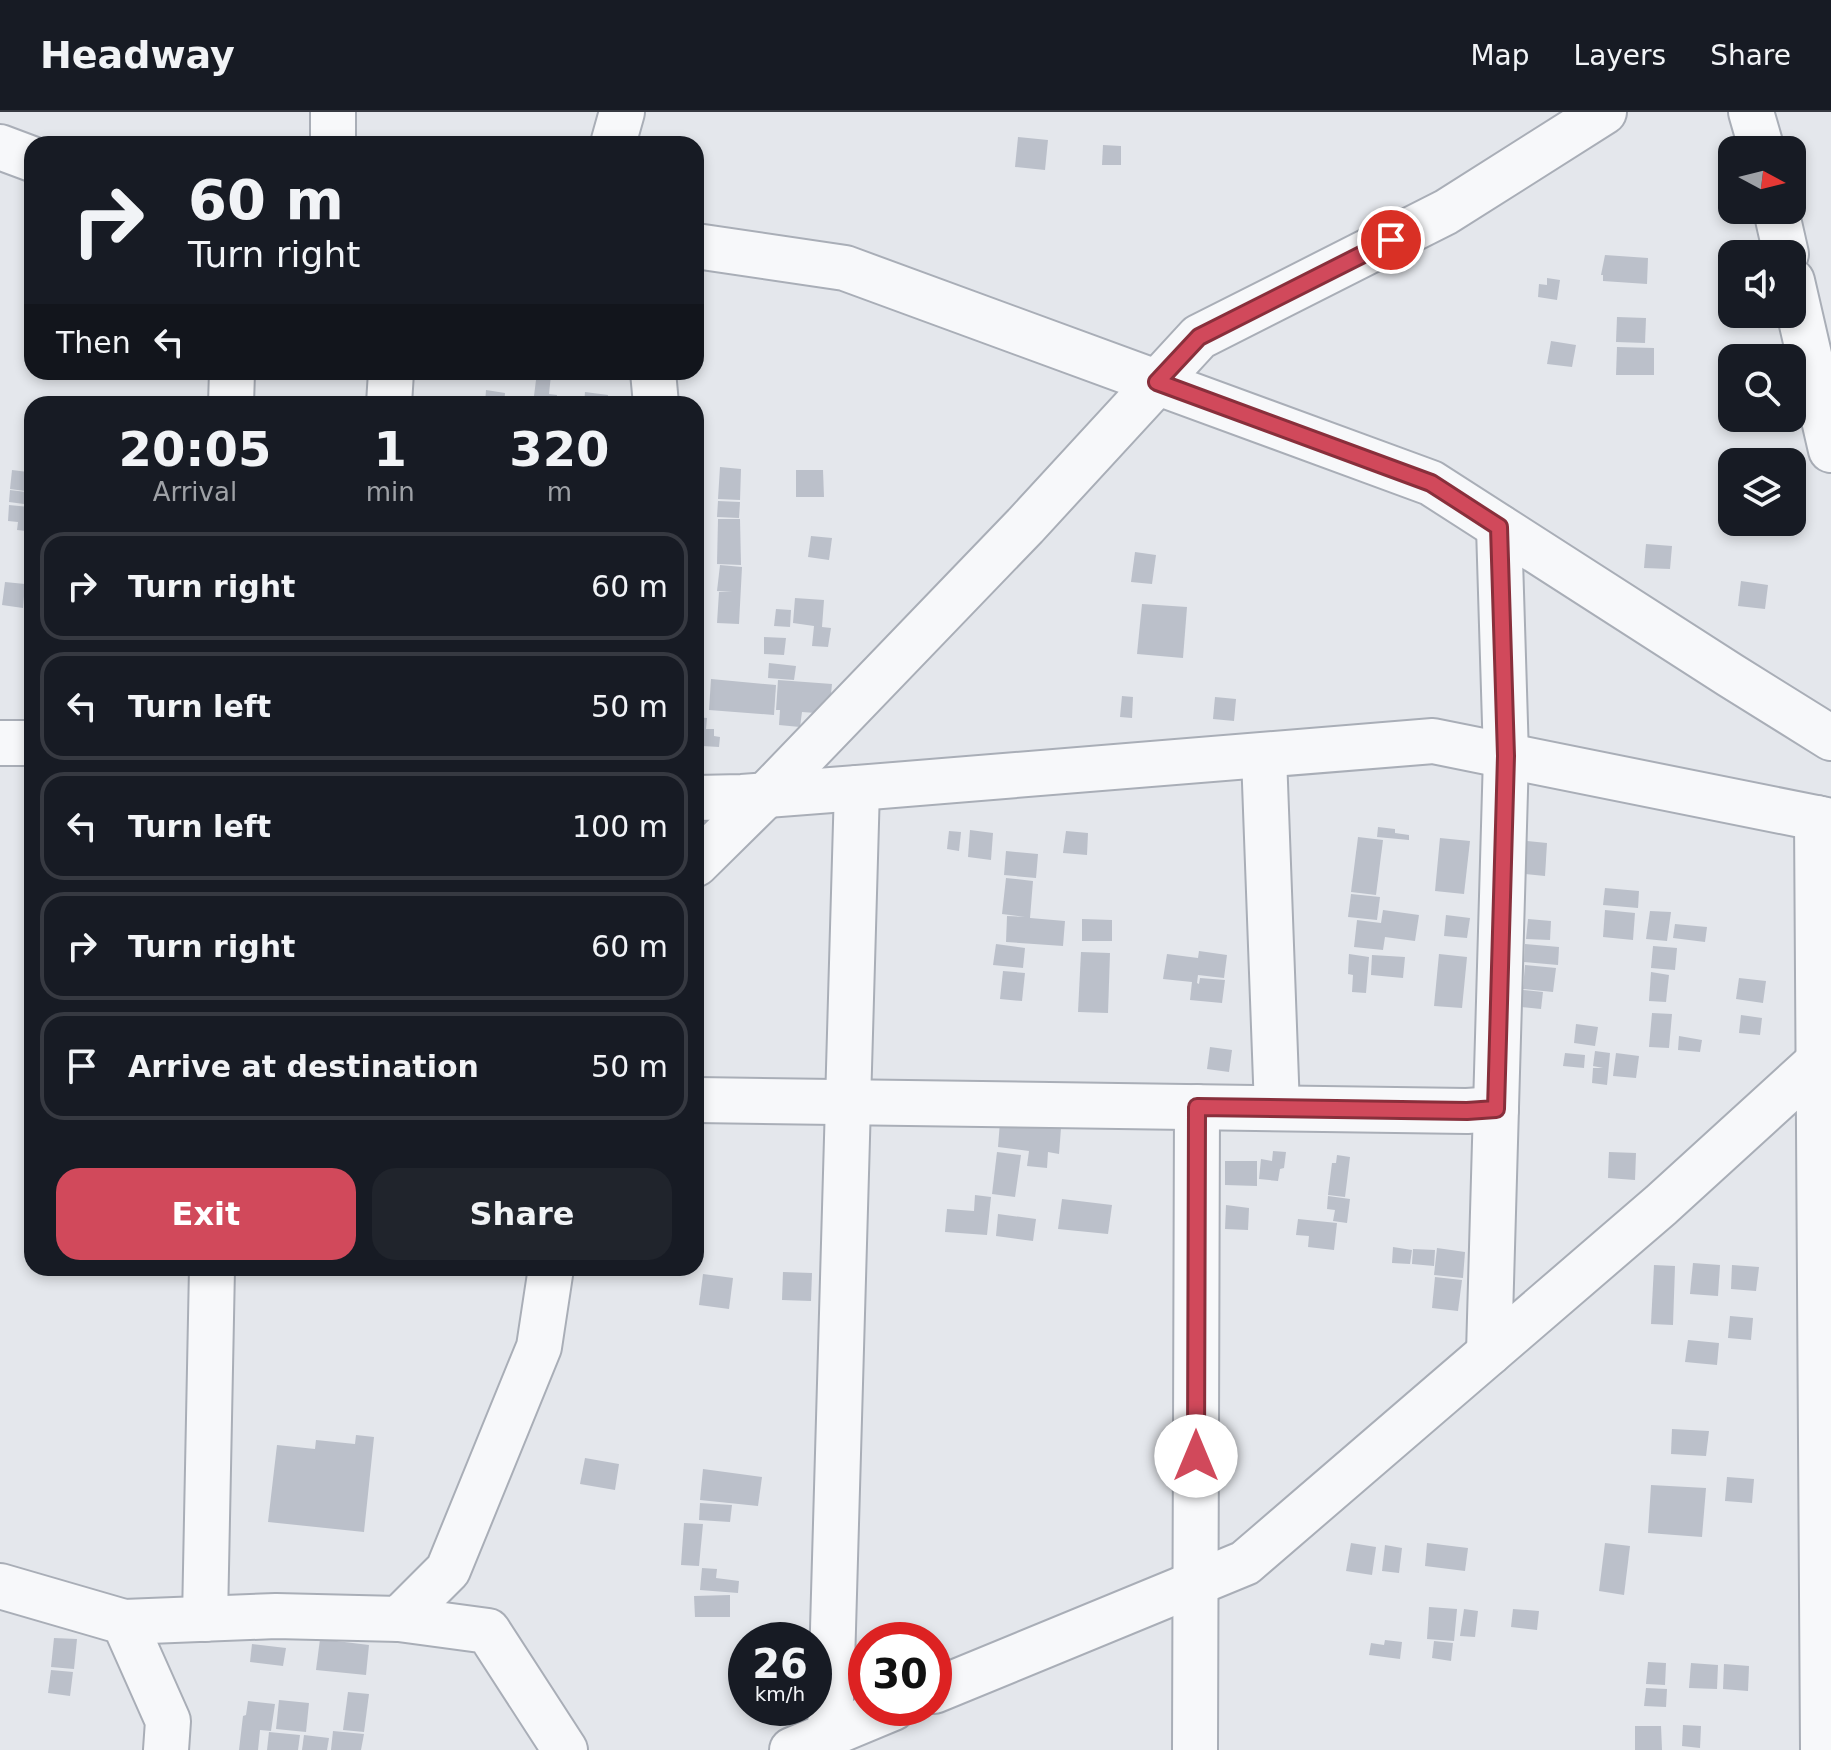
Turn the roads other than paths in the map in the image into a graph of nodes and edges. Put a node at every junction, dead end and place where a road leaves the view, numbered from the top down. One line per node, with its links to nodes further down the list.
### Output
1 (333, 112): 5 (street)
2 (622, 112): 6 (street)
3 (1604, 112): 12 (street)
4 (1751, 112): 7 (street)
5 (333, 136)
6 (615, 136)
7 (1758, 136)
8 (0, 147): 9 (street)
9 (24, 156)
10 (704, 247): 12 (street)
11 (1803, 328): 13 (street)
12 (1157, 382): 14 (street); 21 (street)
13 (1831, 450)
14 (1499, 527): 15 (street); 19 (street)
15 (1831, 738)
16 (0, 743): 17 (street)
17 (24, 743)
18 (1264, 756): 19 (street); 20 (street); 29 (street)
19 (1506, 756): 23 (street); 30 (street)
20 (857, 788): 21 (street); 27 (street)
21 (766, 795): 22 (street); 24 (street)
22 (704, 798)
23 (1824, 820): 25 (street)
24 (704, 856)
25 (1825, 1055): 31 (street); 34 (street)
26 (704, 1100): 27 (street)
27 (848, 1102): 28 (street); 42 (street)
28 (1197, 1107): 29 (street); 35 (street)
29 (1277, 1108): 30 (street)
30 (1496, 1109): 34 (street)
31 (1825, 1142): 46 (street)
32 (212, 1276): 37 (street)
33 (550, 1276): 38 (street)
34 (1489, 1353): 35 (street)
35 (1196, 1583): 40 (street); 45 (street)
36 (0, 1586): 39 (street)
37 (205, 1619): 38 (street); 39 (street)
38 (399, 1619): 44 (street)
39 (124, 1622): 43 (street)
40 (952, 1684)
41 (850, 1726): 42 (street)
42 (811, 1742)
43 (166, 1750)
44 (565, 1750)
45 (1195, 1750)
46 (1823, 1750)

